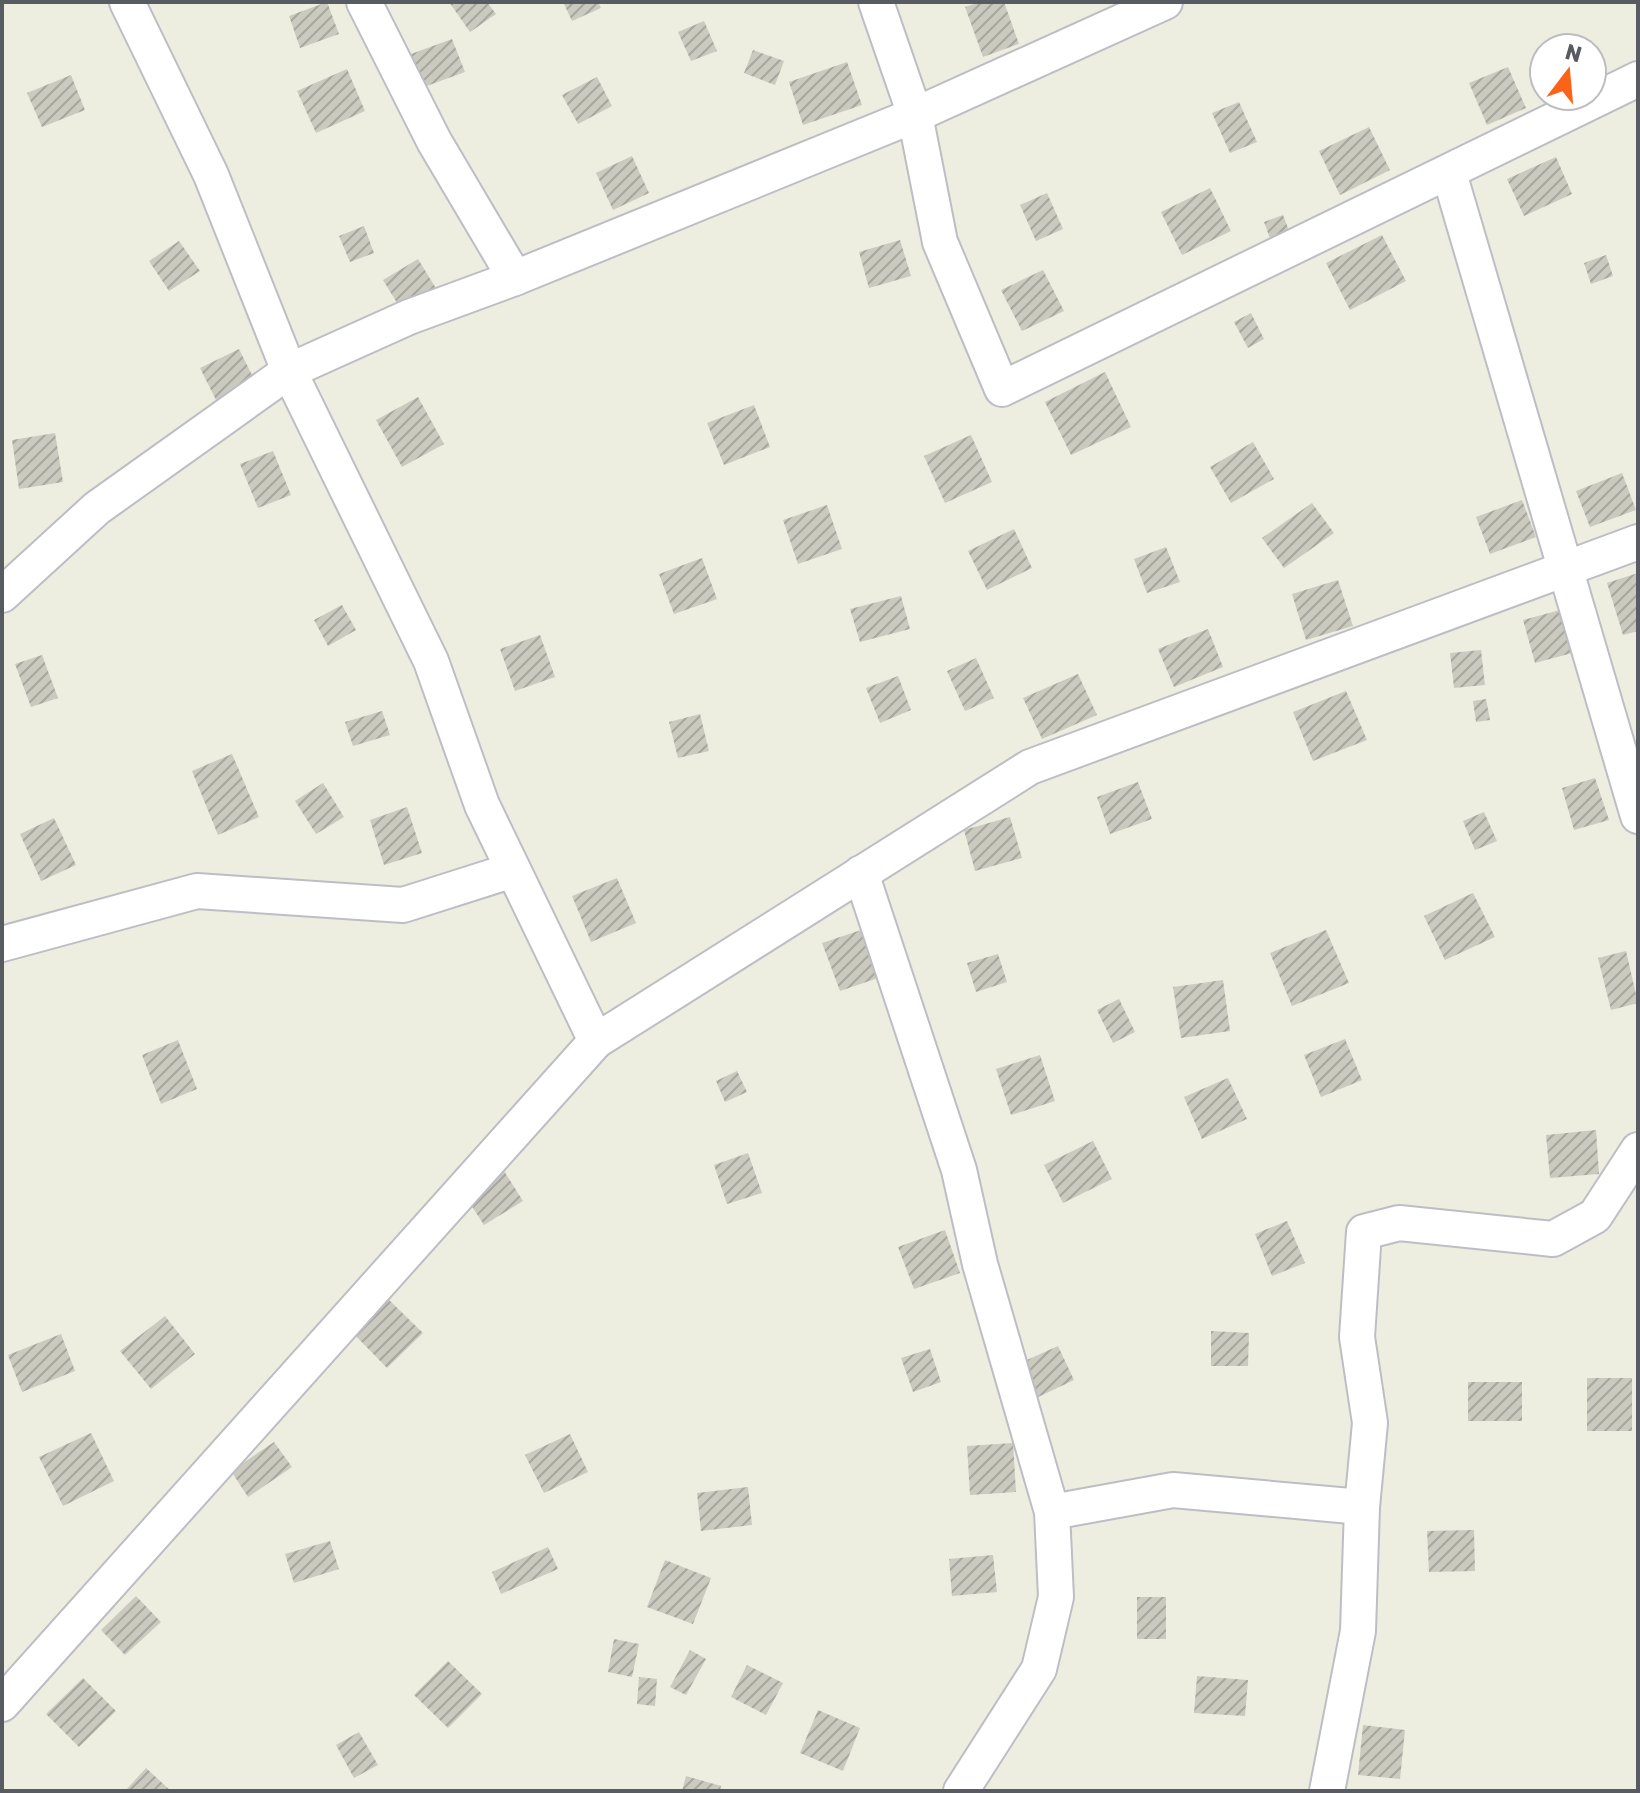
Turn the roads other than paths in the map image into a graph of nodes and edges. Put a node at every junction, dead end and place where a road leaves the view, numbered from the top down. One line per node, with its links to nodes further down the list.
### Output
1 (127, 2): 9 (street)
2 (364, 2): 8 (street)
3 (876, 2): 6 (street)
4 (1165, 2): 6 (street)
5 (1638, 79): 7 (street)
6 (915, 115): 7 (street); 8 (street)
7 (1449, 173): 11 (street)
8 (515, 278): 9 (street)
9 (289, 371): 12 (street); 14 (street)
10 (1638, 542): 11 (street)
11 (1567, 570): 13 (street); 15 (street)
12 (2, 595)
13 (1638, 816)
14 (513, 870): 16 (street); 17 (street)
15 (861, 873): 17 (street); 20 (street)
16 (2, 944)
17 (596, 1041): 21 (street)
18 (1638, 1150): 19 (street)
19 (1362, 1507): 20 (street); 23 (street)
20 (1052, 1512): 22 (street)
21 (2, 1704)
22 (961, 1791)
23 (1327, 1791)

